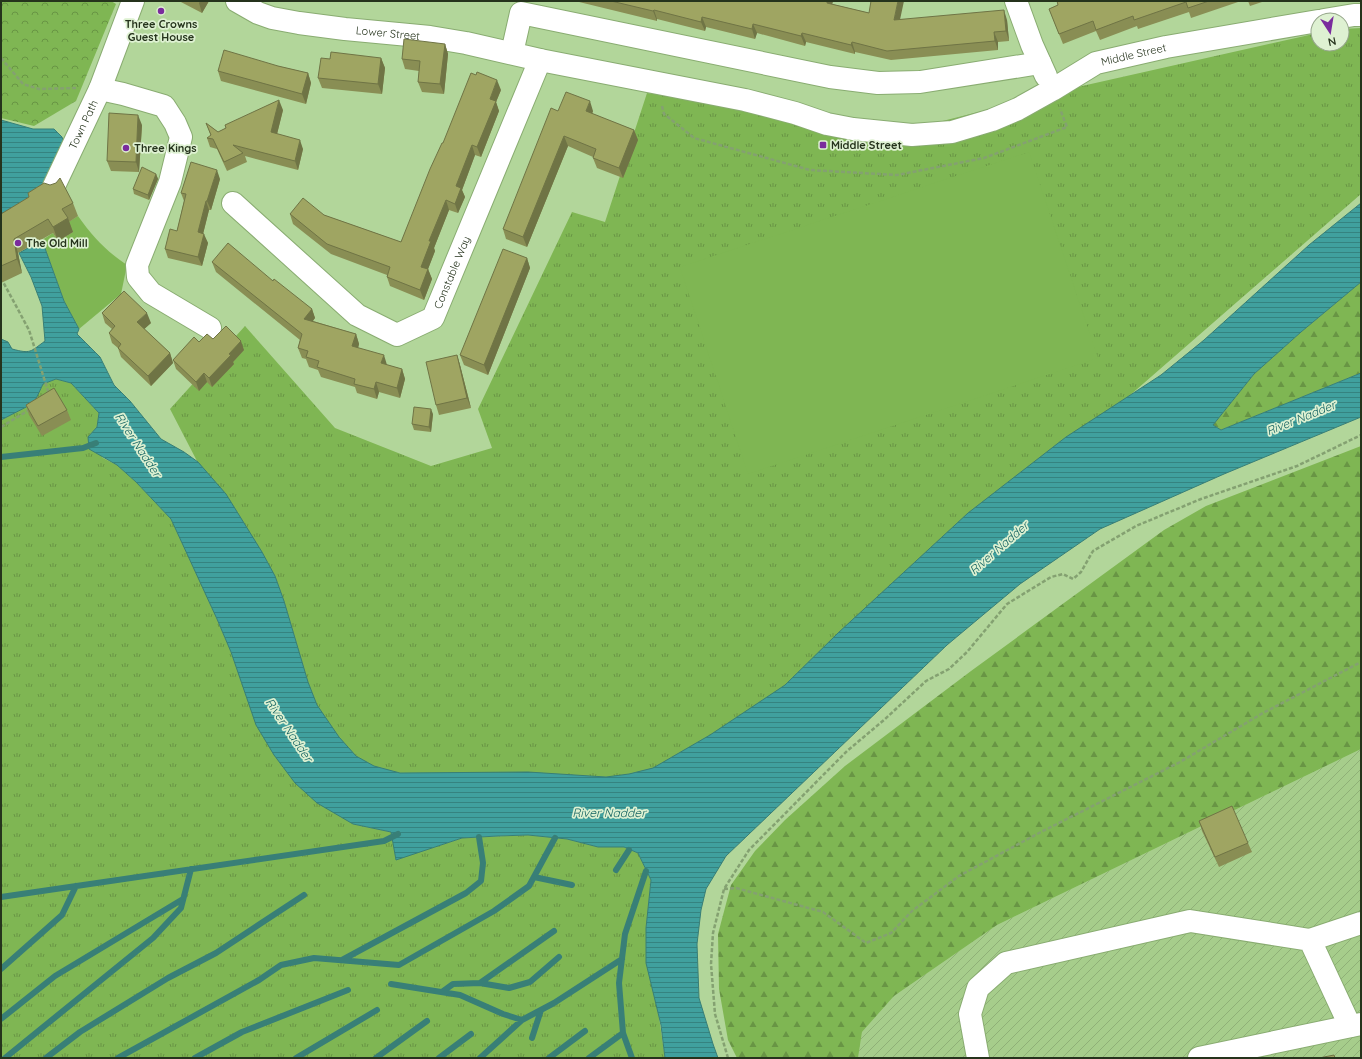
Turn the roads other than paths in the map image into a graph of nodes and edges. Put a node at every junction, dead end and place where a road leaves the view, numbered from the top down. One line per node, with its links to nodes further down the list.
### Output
1 (133, 1): 10 (street, Town Path)
2 (238, 1): 7 (street, Lower Street)
3 (1016, 1): 9 (street)
4 (1361, 15): 5 (street)
5 (1350, 16)
6 (1310, 22): 11 (street, Middle Street)
7 (512, 53): 8 (street, Lower Street); 9 (street)
8 (540, 60): 11 (street, Middle Street); 13 (street, Constable Way)
9 (1040, 63): 11 (street)
10 (100, 89): 12 (street, Town Path); 14 (street)
11 (1052, 90)
12 (54, 186)
13 (233, 203)
14 (210, 328)
15 (1361, 923): 16 (street)
16 (1310, 940): 17 (street); 18 (street)
17 (1356, 1025): 19 (street)
18 (978, 1058)
19 (1199, 1058)

